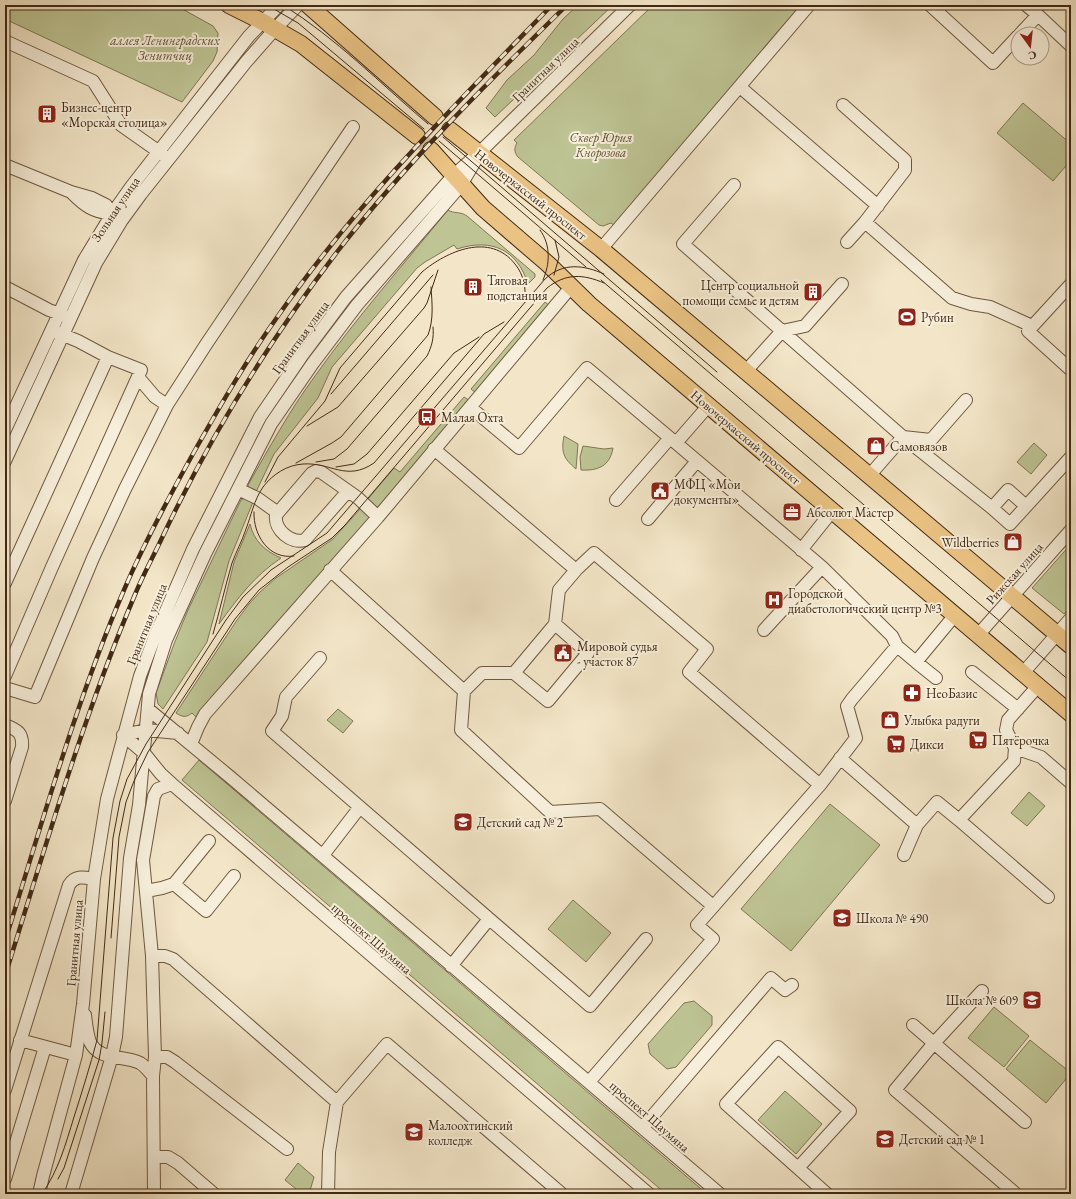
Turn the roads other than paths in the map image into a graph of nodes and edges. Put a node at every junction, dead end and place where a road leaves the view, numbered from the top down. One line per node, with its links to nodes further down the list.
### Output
1 (229, 5): 10 (main road)
2 (279, 5): 10 (street, Зольная улица)
3 (298, 5): 10 (street, Зольная улица)
4 (308, 5): 17 (main road)
5 (630, 5): 23 (street, Гранитная улица)
6 (809, 5): 15 (street)
7 (930, 5): 13 (street)
8 (1026, 5): 9 (street)
9 (1038, 15): 11 (street); 14 (street)
10 (269, 25): 20 (main road); 22 (street, Зольная улица); 24 (street, Зольная улица)
11 (1028, 26)
12 (5, 41): 22 (street)
13 (1010, 45)
14 (1071, 46)
15 (740, 87): 28 (street); 32 (street)
16 (843, 105): 28 (street)
17 (433, 116)
18 (353, 127): 49 (street)
19 (450, 130): 23 (main road, Новочеркасский проспект)
20 (416, 135)
21 (431, 150): 26 (main road, Новочеркасский проспект)
22 (159, 152): 24 (street); 29 (street, Зольная улица)
23 (479, 153): 26 (street, Гранитная улица); 32 (main road, Новочеркасский проспект)
24 (168, 159): 29 (street, Зольная улица)
25 (5, 165): 29 (street)
26 (457, 180): 36 (main road, Новочеркасский проспект); 60 (street, Гранитная улица); 100 (street, Гранитная улица)
27 (734, 185): 41 (street)
28 (878, 206): 30 (street)
29 (117, 217): 37 (street, Зольная улица); 38 (street, Зольная улица)
30 (865, 222): 31 (street); 39 (street)
31 (847, 242)
32 (601, 249): 45 (main road, Новочеркасский проспект)
33 (842, 284): 41 (street)
34 (1071, 284): 39 (street)
35 (5, 287): 37 (street)
36 (571, 287): 48 (main road, Новочеркасский проспект); 50 (street)
37 (59, 314): 38 (street); 40 (street, Зольная улица)
38 (71, 318): 42 (street, Зольная улица)
39 (1032, 326): 44 (street)
40 (52, 330): 42 (street); 51 (street, Зольная улица)
41 (782, 331): 45 (street); 53 (street)
42 (63, 335): 43 (street); 52 (street, Зольная улица)
43 (108, 357): 46 (street); 74 (street)
44 (1071, 370)
45 (746, 371): 59 (main road, Новочеркасский проспект)
46 (138, 377): 49 (street); 89 (street)
47 (966, 400): 53 (street)
48 (709, 405): 54 (street); 65 (main road, Новочеркасский проспект)
49 (167, 406): 92 (street)
50 (470, 407): 54 (street); 55 (street)
51 (5, 430)
52 (10, 436): 57 (street, Зольная улица)
53 (903, 437): 59 (street); 64 (street)
54 (673, 441): 58 (street); 62 (street)
55 (434, 449): 67 (street); 73 (street)
56 (1070, 458): 63 (street)
57 (5, 461)
58 (697, 461): 68 (street); 70 (street)
59 (869, 476): 75 (main road, Новочеркасский проспект)
60 (238, 489): 66 (street); 94 (street, Гранитная улица)
61 (348, 491): 66 (street); 66 (street); 67 (street)
62 (616, 500)
63 (1026, 506): 64 (street); 64 (street)
64 (992, 508)
65 (832, 510): 70 (street); 76 (main road, Новочеркасский проспект)
66 (278, 513)
67 (378, 517): 72 (street)
68 (648, 519)
69 (1071, 530): 75 (street, Рижская улица)
70 (801, 550): 71 (street)
71 (822, 567): 79 (street); 82 (street)
72 (330, 570): 93 (street); 101 (street)
73 (576, 570): 78 (street); 107 (street)
74 (5, 583)
75 (1012, 596): 80 (main road, Новочеркасский проспект); 81 (street, Рижская улица)
76 (955, 615): 81 (main road, Новочеркасский проспект); 85 (street)
77 (1071, 618): 80 (street)
78 (555, 624): 87 (street); 87 (street)
79 (764, 630)
80 (1057, 634): 83 (main road, Новочеркасский проспект); 88 (street)
81 (978, 635): 88 (main road, Новочеркасский проспект)
82 (897, 646): 85 (street); 104 (street)
83 (1071, 646)
84 (320, 658): 109 (street)
85 (916, 662): 90 (street)
86 (972, 672): 95 (street)
87 (514, 673): 93 (street)
88 (1023, 673): 91 (main road, Новочеркасский проспект)
89 (5, 676)
90 (936, 678)
91 (1038, 686): 95 (street); 96 (main road, Новочеркасский проспект)
92 (5, 688)
93 (464, 691): 122 (street)
94 (148, 709): 98 (street, Гранитная улица); 99 (street, проспект Шаумяна)
95 (1018, 709): 102 (street)
96 (1071, 714)
97 (5, 726): 108 (street)
98 (146, 730): 99 (street); 100 (street); 103 (street, Гранитная улица)
99 (178, 733): 101 (street, проспект Шаумяна)
100 (123, 735): 103 (street, проспект Шаумяна); 118 (street, Гранитная улица)
101 (191, 744): 113 (street, проспект Шаумяна)
102 (1015, 748): 105 (street); 110 (street)
103 (144, 753): 106 (street, проспект Шаумяна); 115 (street, Гранитная улица)
104 (840, 758): 107 (street); 111 (street)
105 (1071, 783)
106 (172, 784): 116 (street); 154 (street, проспект Шаумяна)
107 (820, 784): 122 (street)
108 (5, 801)
109 (360, 807): 113 (street); 123 (street)
110 (959, 820): 111 (street); 121 (street)
111 (917, 825): 114 (street)
112 (209, 842): 119 (street)
113 (323, 855): 126 (street, проспект Шаумяна)
114 (904, 855)
115 (130, 858): 116 (street); 135 (street, Гранитная улица)
116 (143, 860): 120 (street)
117 (234, 876): 119 (street)
118 (94, 879): 129 (street, Гранитная улица); 131 (street)
119 (174, 884): 120 (street)
120 (146, 891): 125 (street)
121 (1048, 897)
122 (713, 906): 138 (street)
123 (489, 919): 124 (street); 126 (street)
124 (646, 939)
125 (152, 956): 136 (street); 140 (street)
126 (451, 966): 138 (street, проспект Шаумяна)
127 (792, 985): 142 (street)
128 (982, 991): 132 (street)
129 (83, 1004): 134 (street, Гранитная улица); 135 (street)
130 (913, 1025): 132 (street)
131 (20, 1040): 133 (street); 139 (street)
132 (934, 1043): 141 (street); 156 (street)
133 (45, 1047): 134 (street); 146 (street)
134 (76, 1055): 148 (street, Гранитная улица)
135 (112, 1056): 137 (street); 149 (street, Гранитная улица)
136 (156, 1057): 137 (street); 143 (street)
137 (153, 1076): 144 (street)
138 (589, 1082): 142 (street, проспект Шаумяна)
139 (5, 1090)
140 (337, 1102): 152 (street); 153 (street)
141 (1025, 1122)
142 (642, 1127): 155 (street, проспект Шаумяна)
143 (287, 1149)
144 (154, 1157): 150 (street); 151 (street)
145 (798, 1168): 145 (street); 147 (street)
146 (5, 1179)
147 (820, 1192)
148 (39, 1194)
149 (71, 1194)
150 (154, 1194)
151 (214, 1194)
152 (328, 1194)
153 (562, 1194)
154 (649, 1194)
155 (720, 1194)
156 (1016, 1194)

